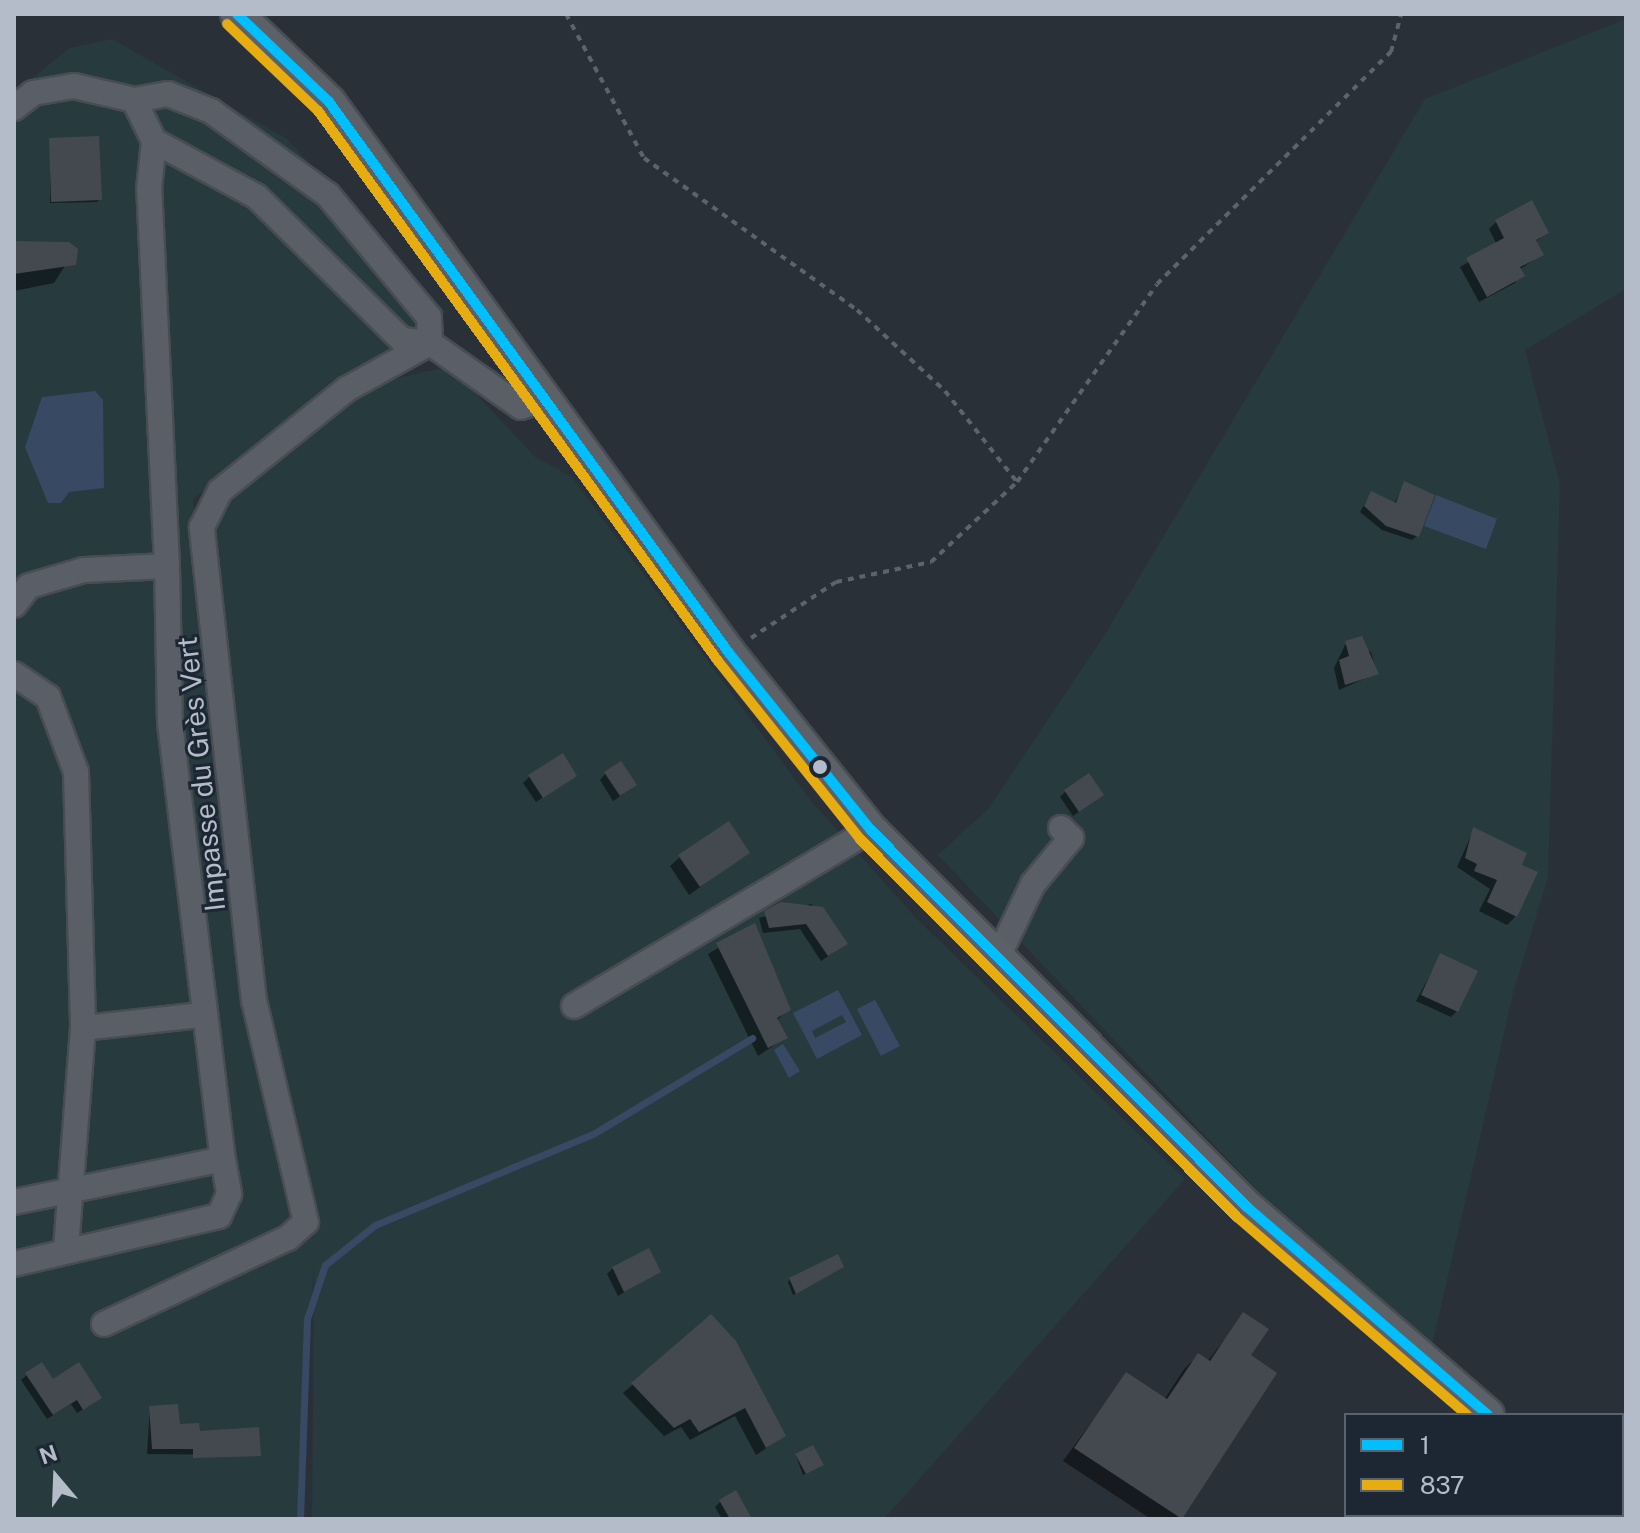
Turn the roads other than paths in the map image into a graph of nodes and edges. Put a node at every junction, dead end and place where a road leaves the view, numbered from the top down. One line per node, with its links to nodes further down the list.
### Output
1 (237, 14): 6 (main road)
2 (134, 100): 3 (street); 4 (street); 5 (street)
3 (14, 108)
4 (154, 141): 5 (street); 7 (street)
5 (430, 343): 6 (street); 21 (street, Impasse du Grès Vert)
6 (547, 398): 11 (main road)
7 (167, 566): 8 (street); 14 (street)
8 (14, 605)
9 (14, 674): 15 (street)
10 (1061, 828): 12 (street)
11 (871, 830): 12 (main road); 13 (street)
12 (997, 959): 22 (main road)
13 (574, 1006)
14 (201, 1015): 15 (street); 16 (street)
15 (83, 1028): 17 (street)
16 (223, 1159): 17 (street); 19 (street)
17 (68, 1194): 18 (street); 19 (street)
18 (14, 1202)
19 (66, 1250): 20 (street)
20 (14, 1264)
21 (104, 1324)
22 (1486, 1413)

